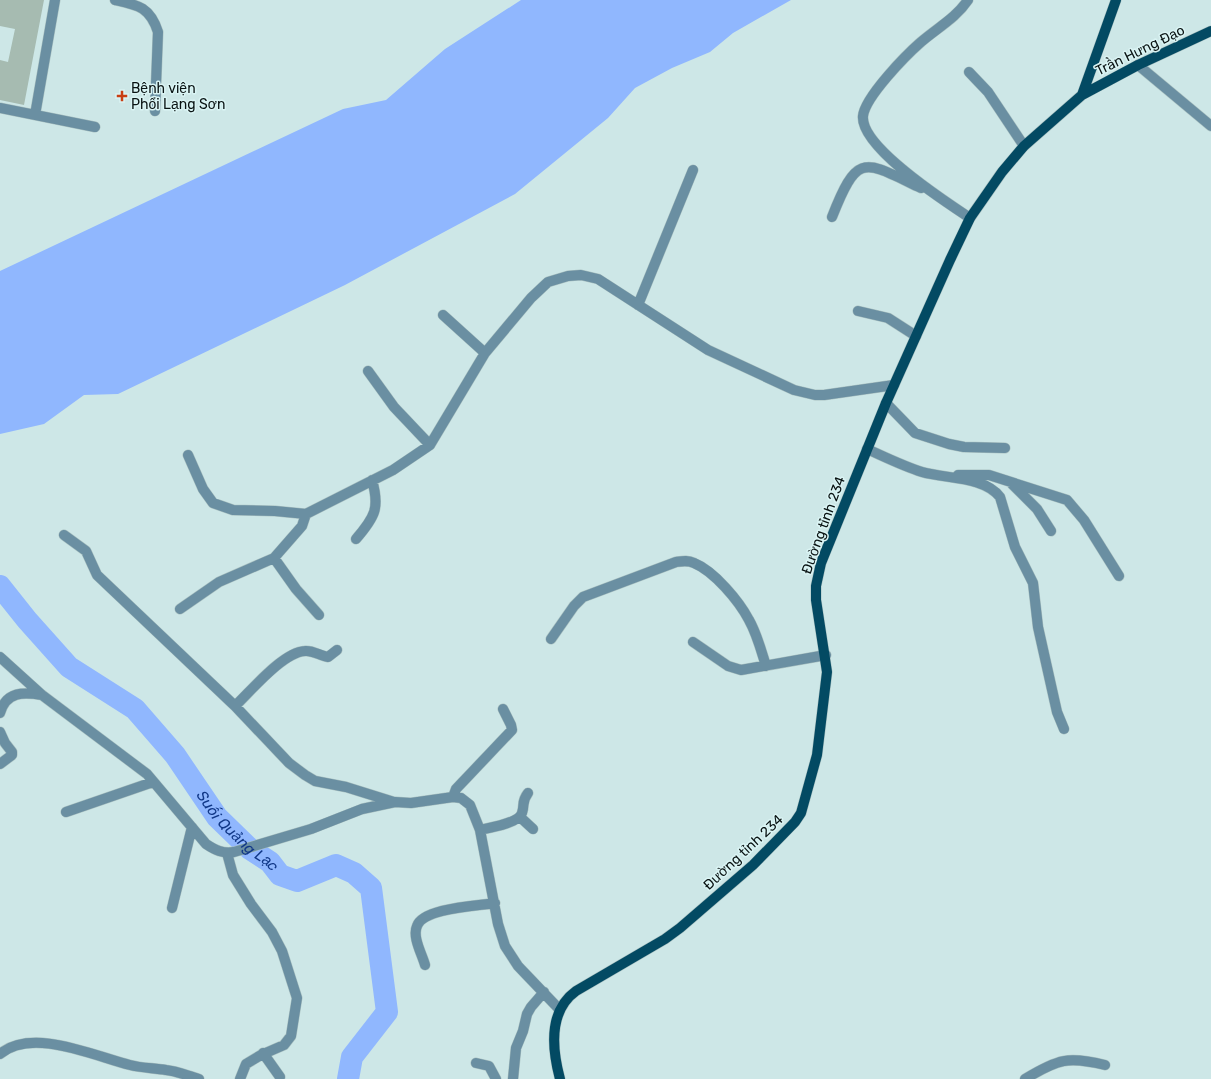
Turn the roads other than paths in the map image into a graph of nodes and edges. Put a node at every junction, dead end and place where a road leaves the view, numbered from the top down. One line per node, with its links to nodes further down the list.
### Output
1 (54, 0): 11 (street)
2 (115, 0): 10 (street)
3 (968, 0): 16 (street)
4 (1116, 0): 8 (main road)
5 (1211, 31): 6 (main road, Trần Hưng Đạo)
6 (1138, 64): 8 (main road, Trần Hưng Đạo); 12 (street)
7 (969, 72): 14 (street)
8 (1082, 95): 14 (main road, Đường tỉnh 234)
9 (0, 108): 11 (street)
10 (155, 111)
11 (35, 115): 13 (street)
12 (1211, 126)
13 (95, 127)
14 (1024, 146): 18 (main road, Đường tỉnh 234)
15 (693, 170): 19 (street)
16 (934, 194): 17 (street); 18 (street)
17 (832, 217)
18 (970, 218): 22 (main road, Đường tỉnh 234)
19 (638, 305): 23 (street); 25 (street)
20 (858, 310): 22 (street)
21 (443, 315): 23 (street)
22 (916, 336): 25 (main road, Đường tỉnh 234)
23 (485, 353): 27 (street)
24 (368, 371): 27 (street)
25 (894, 385): 26 (main road, Đường tỉnh 234)
26 (886, 403): 28 (street); 29 (main road, Đường tỉnh 234)
27 (430, 445): 32 (street)
28 (1006, 448)
29 (867, 449): 31 (street); 45 (main road, Đường tỉnh 234)
30 (188, 455): 34 (street)
31 (944, 476): 33 (street); 52 (street)
32 (372, 480): 34 (street); 37 (street)
33 (1007, 480): 35 (street); 39 (street)
34 (306, 514): 38 (street)
35 (1051, 531)
36 (64, 535): 49 (street)
37 (356, 539)
38 (274, 558): 40 (street); 41 (street)
39 (1119, 576)
40 (180, 609)
41 (319, 615)
42 (551, 639): 47 (street)
43 (693, 642): 47 (street)
44 (337, 650): 49 (street)
45 (826, 655): 47 (street); 69 (main road, Đường tỉnh 234)
46 (0, 657): 48 (street)
47 (766, 666)
48 (42, 695): 51 (street); 55 (street)
49 (235, 706): 58 (street)
50 (503, 709): 57 (street)
51 (0, 714)
52 (1064, 729)
53 (0, 732): 54 (street)
54 (0, 764)
55 (153, 782): 59 (street); 61 (street)
56 (528, 793): 60 (street)
57 (453, 797): 58 (street); 63 (street)
58 (395, 802): 64 (street)
59 (66, 812)
60 (520, 817): 62 (street); 63 (street)
61 (192, 827): 64 (street); 66 (street)
62 (532, 829)
63 (480, 830): 65 (street)
64 (230, 853): 71 (street)
65 (495, 903): 67 (street); 68 (street)
66 (172, 908)
67 (425, 965)
68 (544, 992): 69 (street); 78 (street)
69 (560, 1010): 79 (main road, Đường tỉnh 234)
70 (0, 1054): 75 (street)
71 (264, 1054): 74 (street); 76 (street)
72 (476, 1063): 77 (street)
73 (1105, 1065): 80 (street)
74 (280, 1076)
75 (199, 1079)
76 (240, 1079)
77 (496, 1079)
78 (512, 1079)
79 (560, 1079)
80 (1025, 1079)

